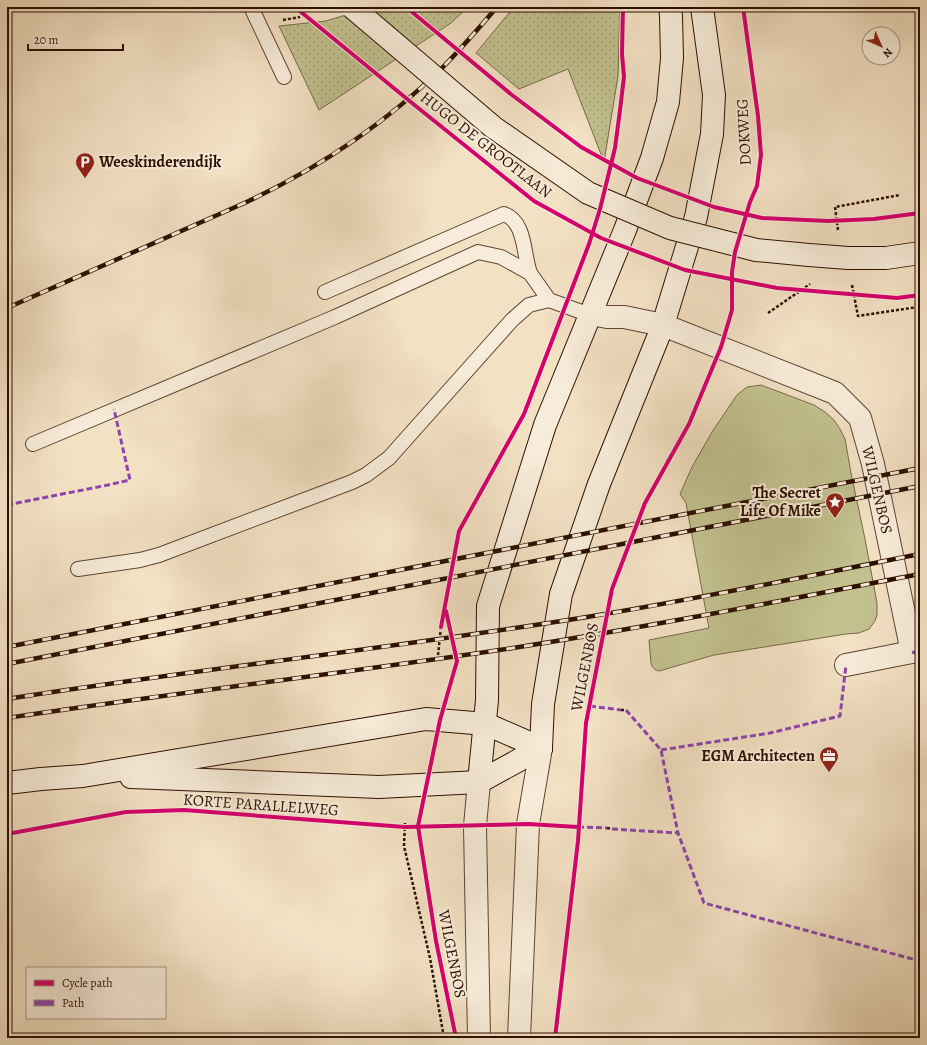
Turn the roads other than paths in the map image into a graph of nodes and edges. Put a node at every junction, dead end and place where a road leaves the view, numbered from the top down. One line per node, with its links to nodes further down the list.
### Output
1 (252, 7): 5 (lane)
2 (352, 7): 6 (main road, HUGO DE GROOTLAAN, bridge)
3 (670, 7): 10 (main road)
4 (702, 7): 11 (main road, DOKWEG)
5 (284, 77)
6 (920, 253)
7 (530, 273): 8 (lane); 9 (lane); 12 (lane)
8 (325, 292)
9 (549, 300): 10 (lane); 13 (lane)
10 (591, 314): 11 (main road, WILGENBOS); 15 (main road, WILGENBOS)
11 (663, 324): 14 (main road, WILGENBOS); 16 (main road, WILGENBOS)
12 (33, 444)
13 (78, 569)
14 (846, 665)
15 (486, 724): 16 (main road, KORTE PARALLELWEG); 17 (main road, KORTE PARALLELWEG); 18 (main road, WILGENBOS)
16 (540, 748): 18 (main road, KORTE PARALLELWEG); 21 (main road, WILGENBOS)
17 (83, 776): 18 (main road, KORTE PARALLELWEG); 19 (main road, KORTE PARALLELWEG)
18 (480, 782): 20 (main road, WILGENBOS)
19 (7, 784)
20 (479, 1038)
21 (519, 1038)

